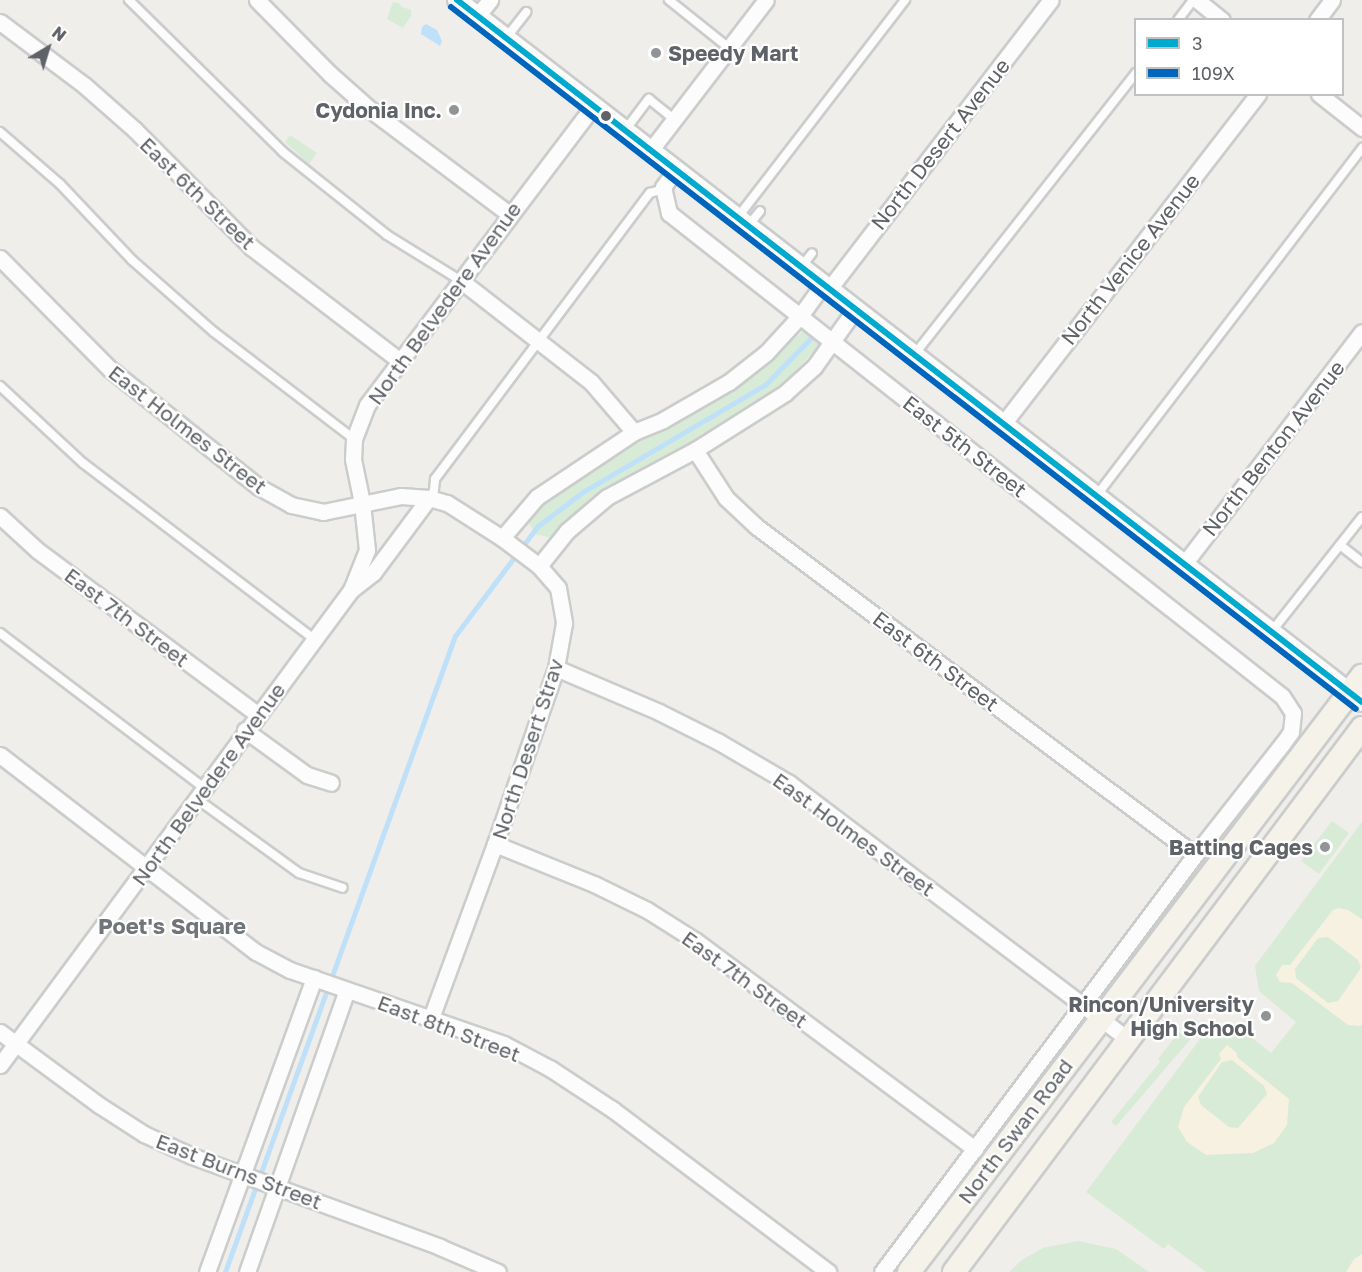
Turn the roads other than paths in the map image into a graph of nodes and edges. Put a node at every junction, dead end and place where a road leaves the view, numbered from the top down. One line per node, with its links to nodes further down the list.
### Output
1 (129, 0): 37 (lane)
2 (258, 0): 32 (street)
3 (457, 0): 12 (street, East 5th Street)
4 (490, 0): 12 (street)
5 (669, 0): 18 (lane)
6 (766, 0): 18 (street)
7 (905, 0): 33 (lane)
8 (1051, 0): 38 (street, North Desert Avenue)
9 (1195, 0): 13 (lane); 14 (street)
10 (1332, 0): 15 (street)
11 (526, 12): 17 (lane)
12 (477, 16): 17 (street, East 5th Street)
13 (1180, 18)
14 (1219, 18)
15 (1318, 18)
16 (0, 22): 45 (street, East 6th Street)
17 (506, 38): 22 (street, East 5th Street)
18 (729, 48): 23 (street)
19 (1134, 76): 44 (lane)
20 (1256, 96): 47 (street, North Venice Avenue)
21 (1322, 96): 24 (street)
22 (592, 106): 25 (street, East 5th Street); 32 (street, North Belvedere Avenue)
23 (674, 119): 25 (lane); 28 (street)
24 (1362, 128)
25 (625, 131): 28 (street, East 5th Street)
26 (0, 132): 49 (lane)
27 (1362, 148): 51 (lane)
28 (650, 151): 29 (street, East 5th Street)
29 (675, 170): 30 (street); 33 (street, East 5th Street)
30 (663, 189): 40 (street, East 5th Street); 42 (lane)
31 (760, 212): 33 (lane)
32 (509, 214): 37 (street, North Belvedere Avenue)
33 (743, 222): 36 (street, East 5th Street)
34 (813, 253): 36 (lane)
35 (0, 258): 53 (street, East Holmes Street)
36 (801, 268): 38 (street, East 5th Street)
37 (460, 280): 42 (street); 45 (street, North Belvedere Avenue)
38 (826, 286): 39 (street, East 5th Street); 40 (street)
39 (855, 309): 43 (street); 44 (street, East 5th Street)
40 (800, 316): 43 (street, East 5th Street); 48 (street)
41 (1362, 332): 59 (street, North Benton Avenue)
42 (539, 341): 48 (street); 52 (lane)
43 (834, 342): 50 (street); 67 (street, East 5th Street)
44 (914, 355): 47 (street, East 5th Street)
45 (399, 360): 49 (street, North Belvedere Avenue)
46 (0, 386): 64 (lane)
47 (1003, 424): 51 (street, East 5th Street)
48 (634, 432): 56 (street)
49 (354, 439): 53 (street, North Belvedere Avenue)
50 (695, 450): 60 (street); 75 (street, East 6th Street)
51 (1096, 496): 59 (street, East 5th Street)
52 (431, 498): 53 (street, East Holmes Street); 56 (street, East Holmes Street); 61 (street, North Belvedere Avenue)
53 (362, 502): 61 (street, North Belvedere Avenue)
54 (0, 516): 68 (street, East 7th Street)
55 (1362, 517): 57 (lane)
56 (502, 538): 60 (street, East Holmes Street)
57 (1340, 544): 58 (lane); 62 (lane)
58 (1362, 562)
59 (1184, 564): 62 (street, East 5th Street)
60 (538, 566): 65 (street, North Desert Strav)
61 (351, 590): 64 (street, North Belvedere Avenue)
62 (1271, 632): 66 (street, East 5th Street)
63 (0, 633): 73 (lane)
64 (314, 639): 68 (street, North Belvedere Avenue)
65 (556, 668): 74 (street, North Desert Strav); 80 (street, East Holmes Street)
66 (1358, 690): 80 (main road, North Swan Road)
67 (1293, 713): 75 (street, North Swan Road)
68 (257, 714): 70 (street, North Belvedere Avenue)
69 (1362, 728): 83 (main road, North Swan Road)
70 (245, 730): 72 (street); 73 (street, North Belvedere Avenue)
71 (0, 755): 76 (street, East 8th Street)
72 (331, 783)
73 (200, 793): 76 (street, North Belvedere Avenue); 77 (lane)
74 (495, 844): 81 (street, North Desert Strav); 86 (street, East 7th Street)
75 (1195, 855): 80 (street, North Swan Road)
76 (146, 869): 78 (street, East 8th Street); 84 (street, North Belvedere Avenue)
77 (343, 888)
78 (314, 978): 79 (street, East 8th Street); 87 (street)
79 (347, 990): 81 (street, East 8th Street); 88 (street)
80 (1092, 1011): 83 (street, East Holmes Street); 86 (street, North Swan Road); 94 (main road, North Swan Road)
81 (430, 1018): 92 (street, East 8th Street)
82 (0, 1032): 84 (street, East Burns Street)
83 (1128, 1039): 95 (main road, North Swan Road)
84 (16, 1044): 85 (street, North Belvedere Avenue); 87 (street, East Burns Street)
85 (0, 1065)
86 (975, 1149): 93 (street, North Swan Road)
87 (242, 1174): 88 (street, East Burns Street); 89 (street)
88 (278, 1187): 90 (street); 91 (street, East Burns Street)
89 (207, 1272)
90 (247, 1272)
91 (498, 1272)
92 (828, 1272)
93 (882, 1272)
94 (909, 1272)
95 (954, 1272)

